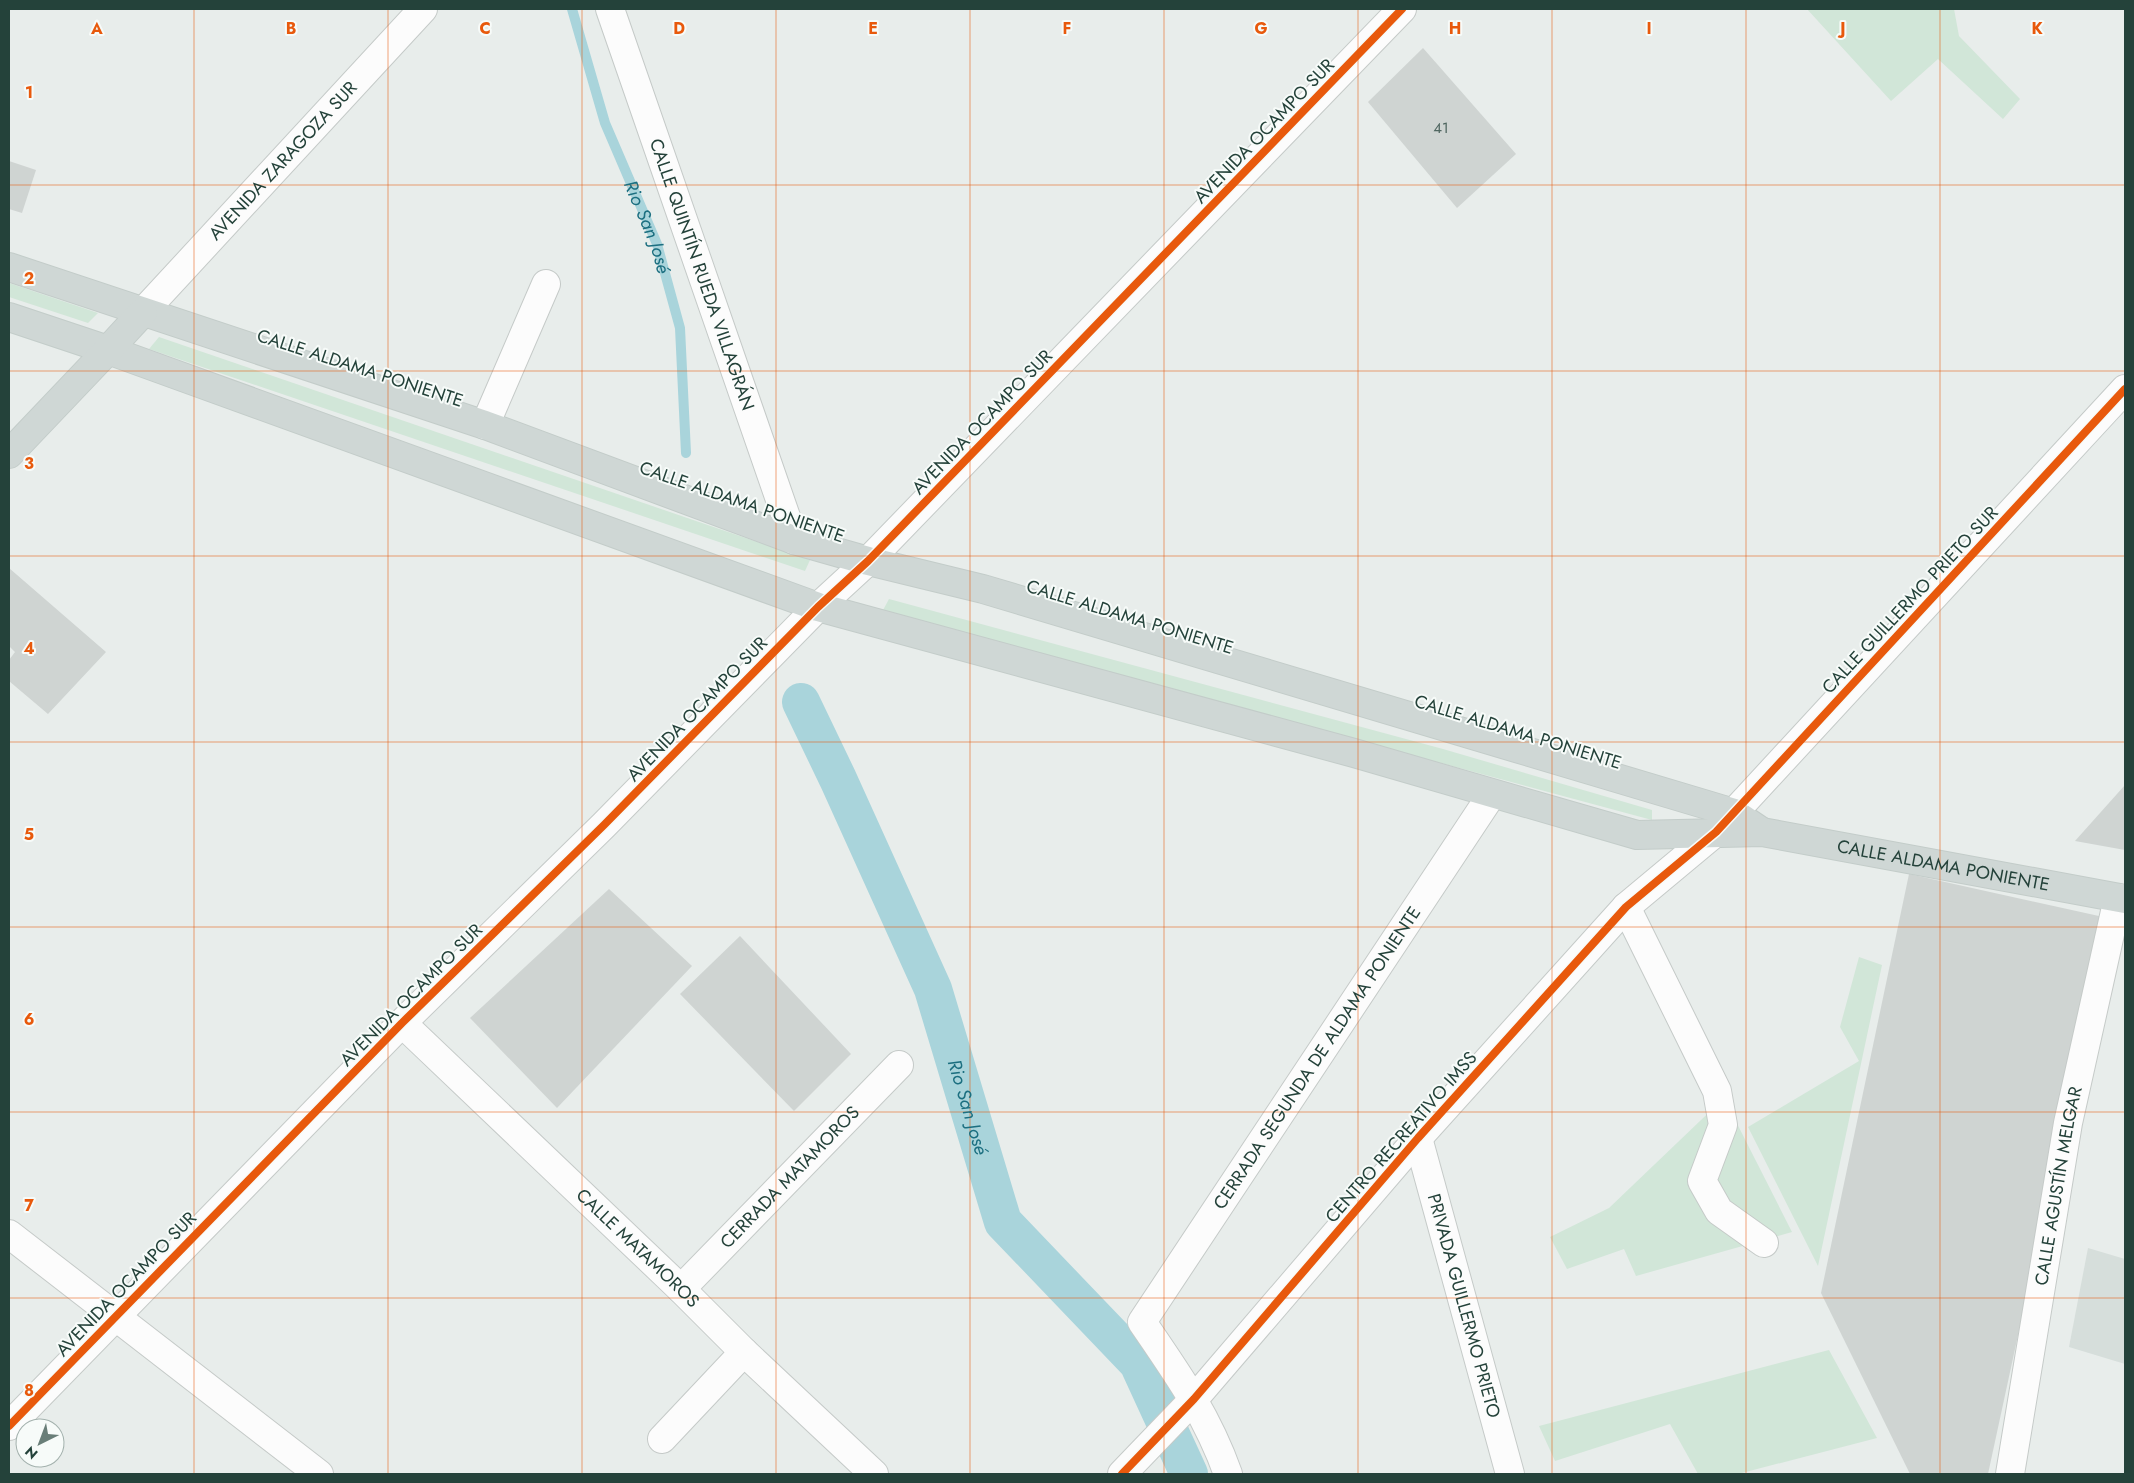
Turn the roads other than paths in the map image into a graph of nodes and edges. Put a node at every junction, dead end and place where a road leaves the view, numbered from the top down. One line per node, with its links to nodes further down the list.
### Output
1 (424, 9): 6 (street, AVENIDA ZARAGOZA SUR)
2 (610, 9): 12 (street, CALLE QUINTÍN RUEDA VILLAGRÁN)
3 (1402, 9): 13 (street, AVENIDA OCAMPO SUR)
4 (9, 267): 6 (main road, CALLE ALDAMA PONIENTE)
5 (546, 284): 10 (street)
6 (142, 312): 8 (main road); 10 (main road, CALLE ALDAMA PONIENTE)
7 (9, 317): 8 (main road, CALLE ALDAMA PONIENTE)
8 (108, 350): 11 (main road); 14 (main road, CALLE ALDAMA PONIENTE)
9 (2125, 389): 16 (street, CALLE GUILLERMO PRIETO SUR)
10 (485, 424): 12 (main road, CALLE ALDAMA PONIENTE)
11 (9, 454)
12 (794, 540): 13 (main road, CALLE ALDAMA PONIENTE)
13 (868, 561): 14 (street, AVENIDA OCAMPO SUR); 16 (main road, CALLE ALDAMA PONIENTE)
14 (818, 607): 15 (main road, CALLE ALDAMA PONIENTE); 19 (street, AVENIDA OCAMPO SUR)
15 (1492, 794): 16 (main road, CALLE ALDAMA PONIENTE); 27 (street, CERRADA SEGUNDA DE ALDAMA PONIENTE)
16 (1725, 822): 17 (main road, CALLE ALDAMA PONIENTE); 18 (street, CENTRO RECREATIVO IMSS)
17 (2121, 899): 35 (street, CALLE AGUSTÍN MELGAR)
18 (1626, 907): 21 (street, CENTRO RECREATIVO IMSS); 23 (street)
19 (402, 1023): 24 (street, CALLE MATAMOROS); 25 (street, AVENIDA OCAMPO SUR)
20 (899, 1065): 24 (street, CERRADA MATAMOROS)
21 (1418, 1138): 27 (street, CENTRO RECREATIVO IMSS); 34 (street, PRIVADA GUILLERMO PRIETO)
22 (9, 1234): 25 (street)
23 (1764, 1243)
24 (681, 1288): 26 (street, CALLE MATAMOROS)
25 (115, 1315): 28 (street, AVENIDA OCAMPO SUR); 31 (street)
26 (744, 1352): 29 (street); 32 (street, CALLE MATAMOROS)
27 (1188, 1405): 30 (street, CENTRO RECREATIVO IMSS); 33 (street)
28 (9, 1426)
29 (662, 1439)
30 (1129, 1466)
31 (319, 1474)
32 (874, 1474)
33 (1228, 1474)
34 (1510, 1474)
35 (2010, 1474)

